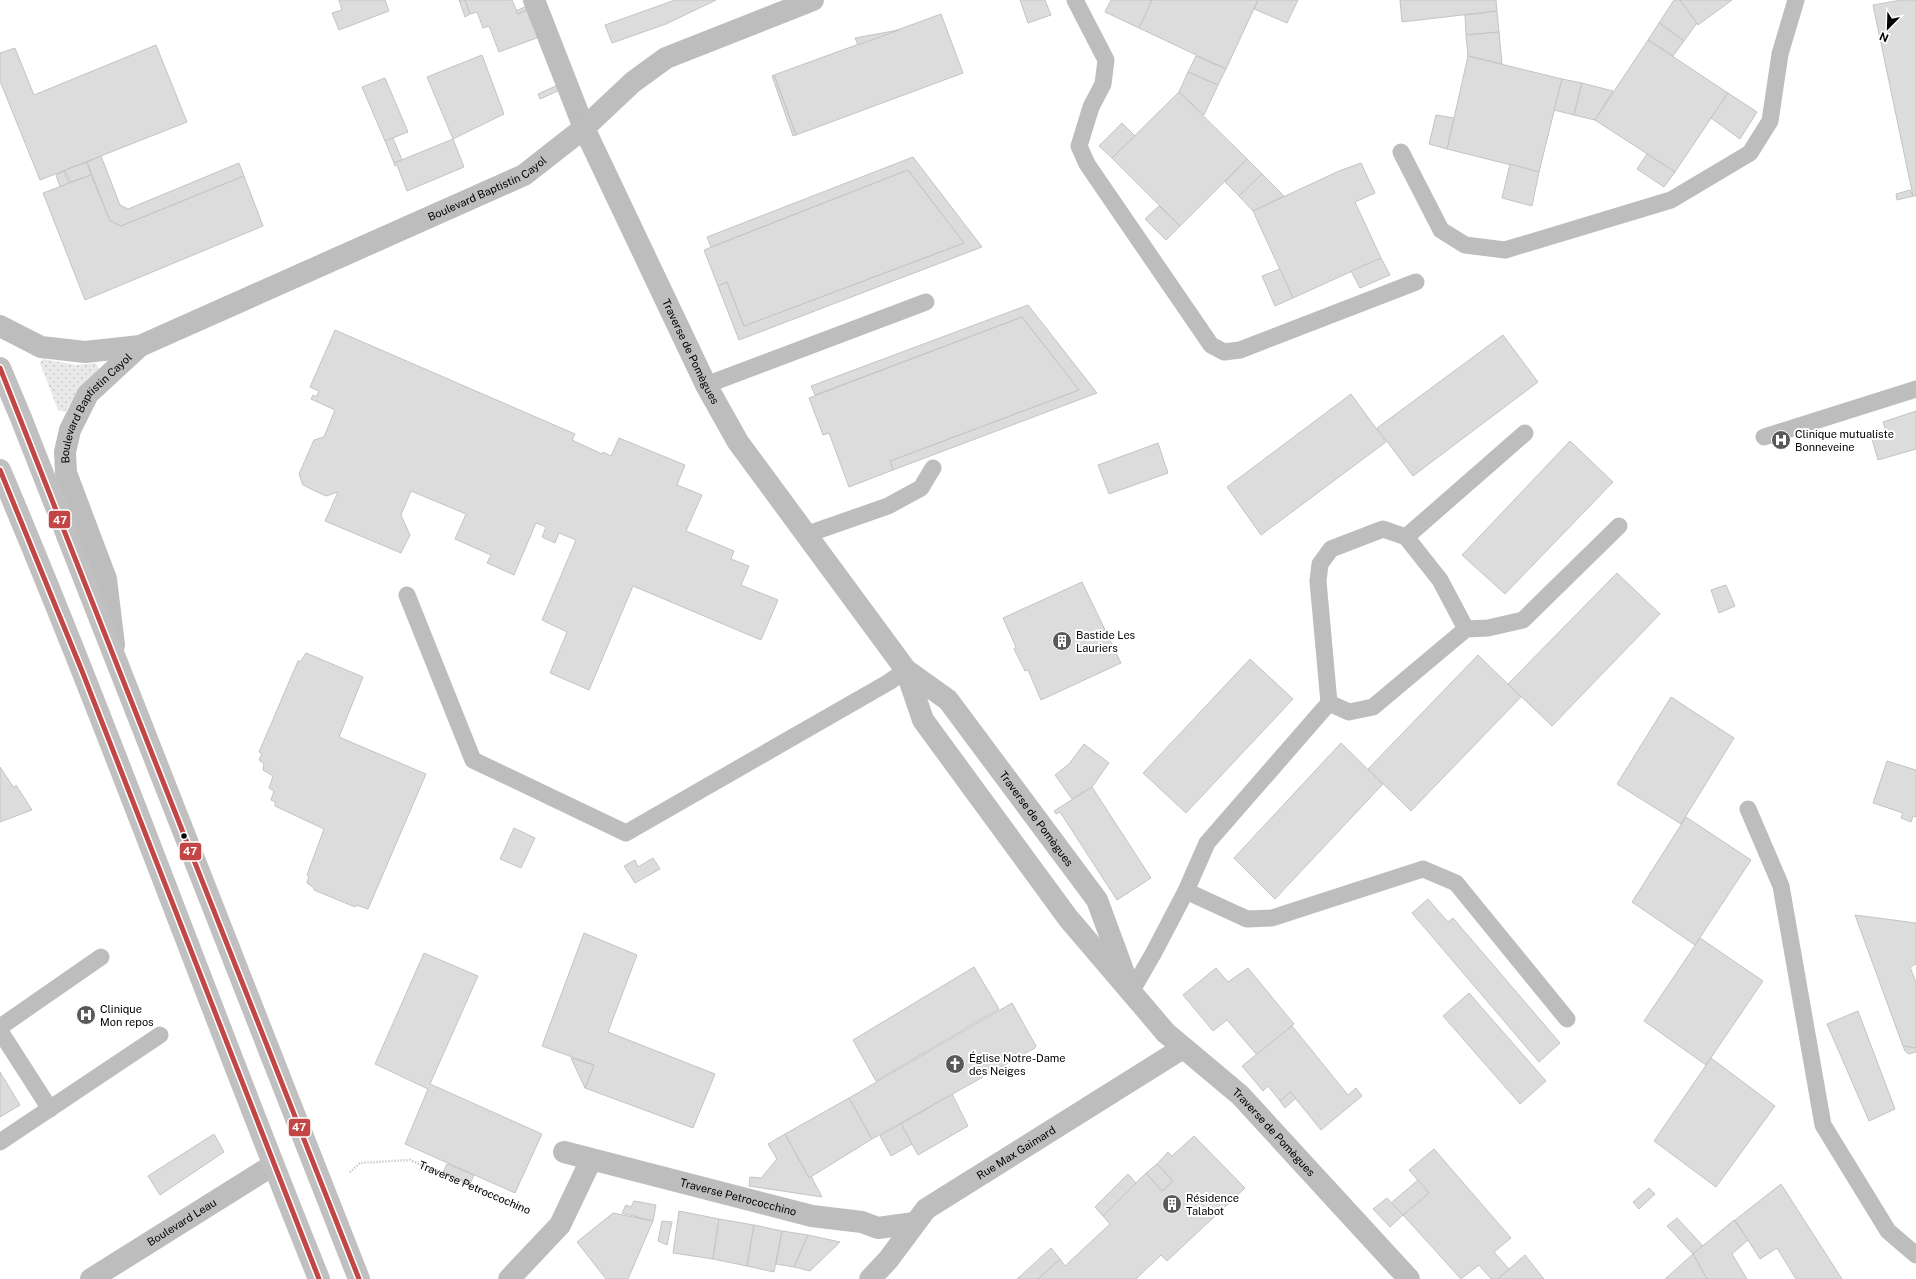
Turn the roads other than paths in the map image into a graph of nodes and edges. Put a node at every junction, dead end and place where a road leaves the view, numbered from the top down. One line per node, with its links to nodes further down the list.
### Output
1 (534, 0): 5 (street, Traverse de Pomègues)
2 (813, 0): 5 (street, Boulevard Baptistin Cayol)
3 (1075, 0): 7 (lane)
4 (1796, 0): 6 (lane)
5 (584, 128): 10 (street, Boulevard Baptistin Cayol); 12 (street, Traverse de Pomègues)
6 (1400, 152)
7 (1416, 282)
8 (926, 302): 12 (lane)
9 (0, 326): 10 (street, Boulevard Baptistin Cayol)
10 (140, 346): 23 (street, Boulevard Baptistin Cayol)
11 (0, 368): 23 (street)
12 (706, 385): 19 (street, Traverse de Pomègues)
13 (1916, 389): 15 (lane)
14 (1525, 433): 20 (lane)
15 (1764, 437)
16 (933, 468): 19 (lane)
17 (1, 476): 39 (street)
18 (1619, 526): 22 (lane)
19 (805, 535): 24 (street, Traverse de Pomègues)
20 (1406, 537): 22 (lane); 25 (lane)
21 (407, 595): 24 (lane)
22 (1466, 629): 25 (lane)
23 (116, 662): 44 (street)
24 (906, 670): 29 (street, Traverse de Pomègues); 29 (street, Traverse de Pomègues)
25 (1329, 703): 27 (lane)
26 (1748, 809): 41 (lane)
27 (1186, 891): 29 (lane); 30 (lane)
28 (101, 957): 31 (lane)
29 (1131, 992): 34 (street, Traverse de Pomègues)
30 (1567, 1019)
31 (0, 1027)
32 (0, 1030): 35 (lane)
33 (160, 1035): 35 (lane)
34 (1183, 1048): 40 (street, Rue Max Gaimard); 47 (street, Traverse de Pomègues)
35 (50, 1109): 36 (lane)
36 (0, 1142)
37 (564, 1152): 38 (street, Traverse Petrococchino)
38 (591, 1160): 40 (street, Traverse Petrococchino); 45 (street)
39 (273, 1165): 42 (street, Boulevard Leau); 43 (street)
40 (914, 1223): 46 (street, Rue Max Gaimard)
41 (1916, 1255)
42 (91, 1279)
43 (319, 1279)
44 (359, 1279)
45 (509, 1279)
46 (870, 1279)
47 (1409, 1279)

